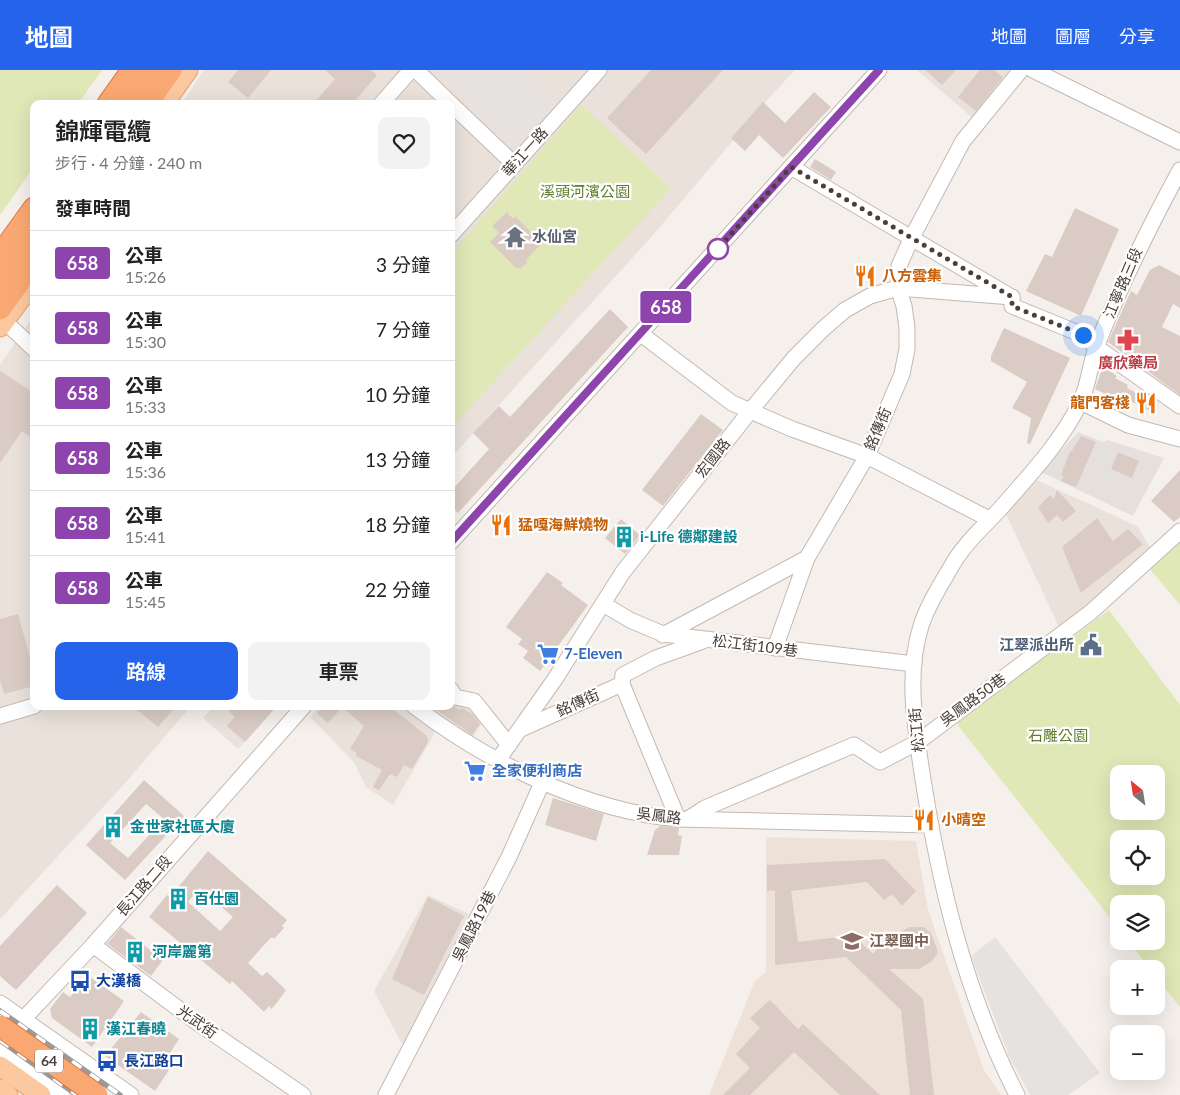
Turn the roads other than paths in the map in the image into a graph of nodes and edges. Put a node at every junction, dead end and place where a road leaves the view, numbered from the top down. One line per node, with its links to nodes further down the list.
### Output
1 (128, 70): 12 (street)
2 (132, 70): 13 (highway)
3 (150, 70): 14 (highway)
4 (171, 70): 15 (highway)
5 (188, 70): 16 (main road)
6 (410, 70): 17 (street)
7 (416, 70): 18 (street)
8 (599, 70): 21 (street, 華江一路)
9 (879, 70): 22 (street)
10 (1021, 70): 28 (street)
11 (1034, 70): 20 (street)
12 (107, 100)
13 (111, 100)
14 (129, 100)
15 (150, 100)
16 (167, 100)
17 (384, 100)
18 (447, 100)
19 (455, 108): 21 (street)
20 (1180, 142)
21 (514, 164): 26 (street, 華江一路)
22 (791, 167): 28 (street); 39 (street)
23 (1180, 170): 41 (street, 江寧路三段)
24 (30, 205): 30 (street)
25 (30, 214): 31 (highway)
26 (455, 230)
27 (30, 236): 33 (main road)
28 (911, 239): 36 (street); 37 (street)
29 (30, 241): 34 (highway)
30 (0, 246)
31 (0, 255)
32 (30, 269): 38 (highway)
33 (0, 277)
34 (0, 283)
35 (30, 286): 38 (main road)
36 (898, 288): 37 (street, 宏國路); 44 (street, 宏國路); 46 (street, 銘傳街)
37 (1012, 297): 41 (street)
38 (1, 319): 40 (street)
39 (641, 334): 44 (street); 49 (street)
40 (30, 345)
41 (1096, 348): 42 (street, 江寧路三段); 43 (street)
42 (1081, 402): 45 (street); 47 (street, 松江街)
43 (1180, 406)
44 (751, 410): 46 (street); 51 (street, 宏國路)
45 (1180, 439)
46 (867, 456): 47 (street); 50 (street, 銘傳街)
47 (989, 519): 56 (street, 松江街)
48 (1180, 531): 64 (street, 吳鳳路50巷)
49 (455, 538)
50 (807, 558): 52 (street); 54 (street, 銘傳街)
51 (603, 604): 52 (street, 松江街109巷); 63 (street, 宏國路)
52 (663, 634): 53 (street, 松江街109巷); 55 (street)
53 (706, 640): 54 (street, 松江街109巷); 55 (street, 銘傳街)
54 (775, 648): 56 (street, 松江街109巷)
55 (656, 658): 57 (street, 銘傳街)
56 (914, 664): 64 (street, 松江街)
57 (622, 684): 63 (street, 銘傳街); 68 (street)
58 (455, 697): 65 (street)
59 (30, 707): 62 (street)
60 (300, 710): 70 (street, 長江路二段)
61 (419, 710): 66 (street, 吳鳳路)
62 (0, 716)
63 (520, 730): 65 (street, 宏國路)
64 (918, 742): 68 (street, 吳鳳路50巷); 69 (street, 松江街)
65 (509, 745): 66 (street, 宏國路)
66 (498, 760): 67 (street, 吳鳳路)
67 (542, 783): 68 (street, 吳鳳路); 85 (street, 吳鳳路19巷)
68 (683, 819): 69 (street, 吳鳳路)
69 (931, 825): 86 (street, 松江街)
70 (93, 945): 73 (street, 長江路二段); 84 (street, 光武街)
71 (0, 1003): 73 (street)
72 (0, 1018): 73 (street)
73 (12, 1024): 74 (street, 長江路二段); 81 (highway, 64, bridge); 82 (street); 83 (street)
74 (0, 1044)
75 (0, 1051): 80 (street)
76 (0, 1066): 79 (main road)
77 (0, 1089): 78 (main road)
78 (8, 1095)
79 (41, 1095)
80 (62, 1095)
81 (97, 1095)
82 (110, 1095)
83 (132, 1095)
84 (303, 1095)
85 (386, 1095)
86 (1017, 1095)

